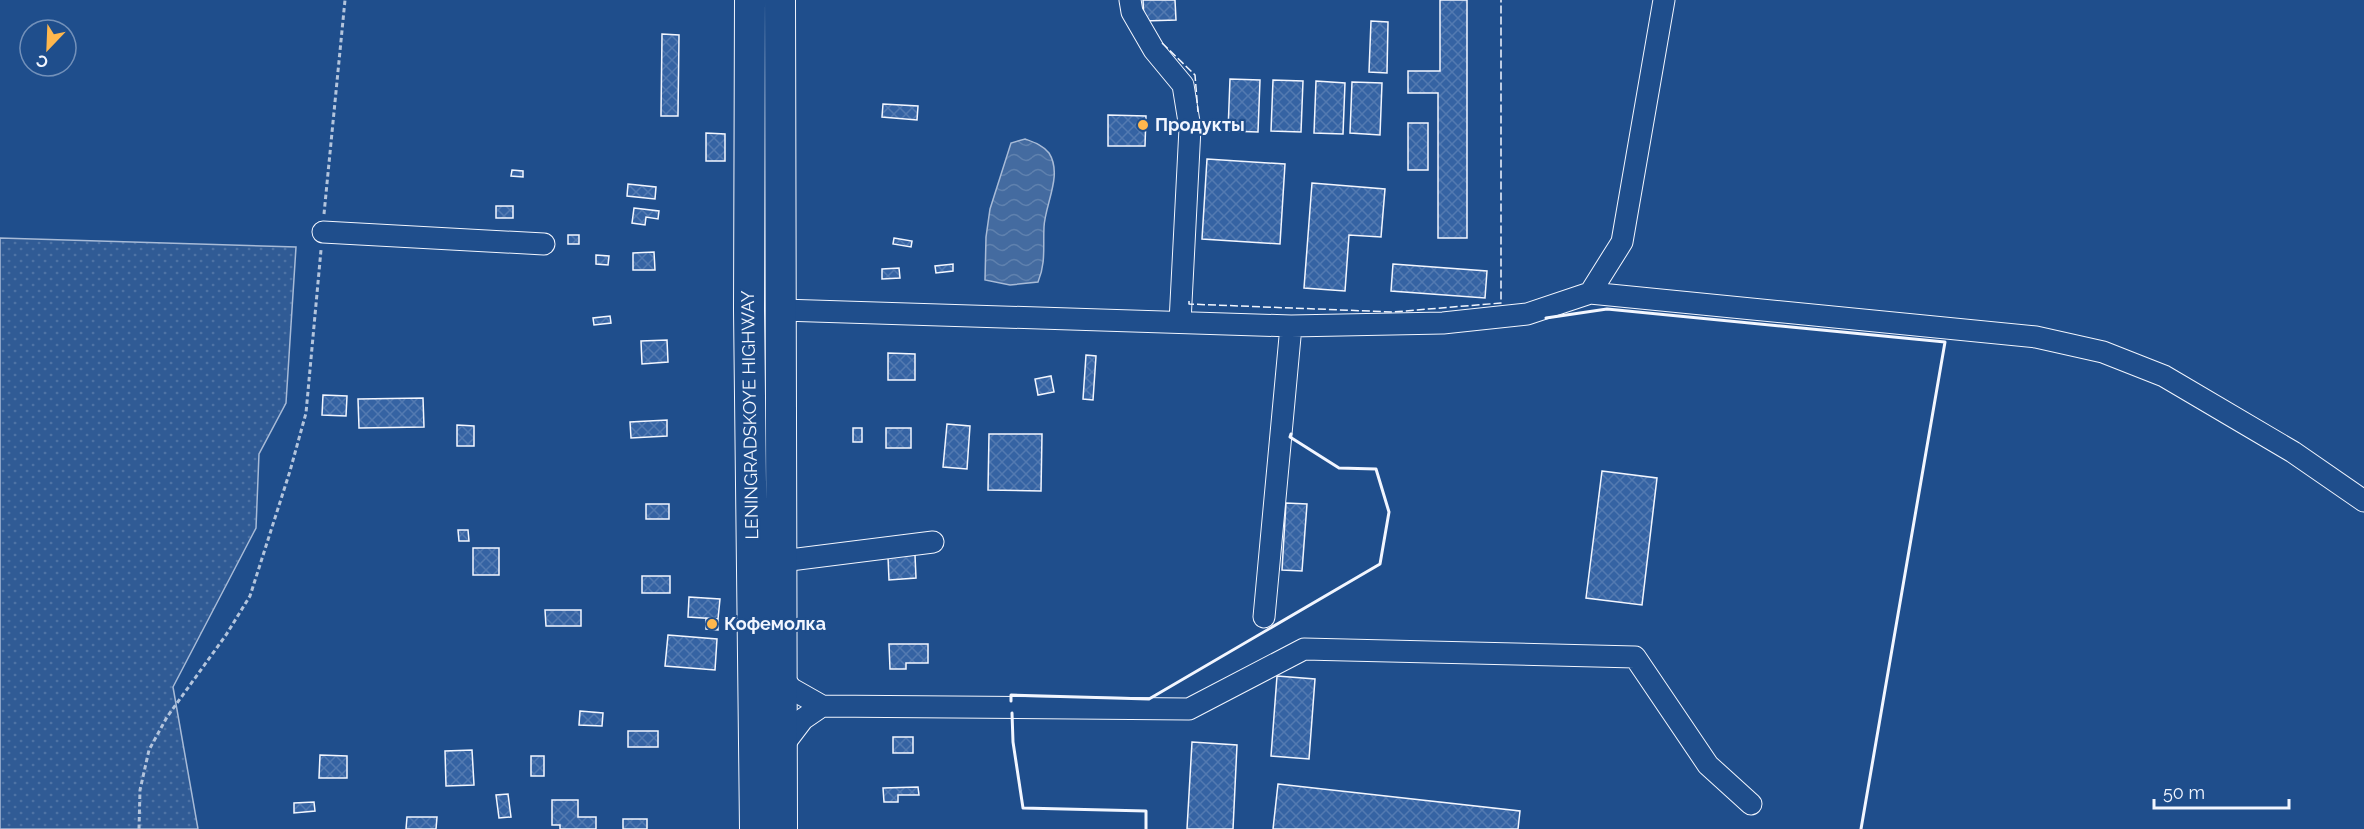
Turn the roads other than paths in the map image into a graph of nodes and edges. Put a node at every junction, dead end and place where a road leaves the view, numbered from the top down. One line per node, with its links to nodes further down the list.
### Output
1 (750, 0): 19 (highway, LENINGRADSKOYE HIGHWAY)
2 (780, 0): 8 (highway, LENINGRADSKOYE HIGHWAY)
3 (1130, 0): 9 (street)
4 (1664, 0): 7 (street)
5 (323, 232): 6 (street)
6 (544, 244)
7 (1590, 293): 10 (street); 11 (street)
8 (782, 310): 9 (street); 13 (highway, LENINGRADSKOYE HIGHWAY)
9 (1180, 322): 10 (street)
10 (1291, 326): 14 (street)
11 (2364, 501)
12 (933, 542): 13 (street)
13 (782, 561): 15 (highway, LENINGRADSKOYE HIGHWAY)
14 (1264, 617)
15 (782, 678): 16 (street); 17 (highway, LENINGRADSKOYE HIGHWAY)
16 (822, 706): 17 (street); 18 (street)
17 (782, 748): 20 (highway, LENINGRADSKOYE HIGHWAY)
18 (1751, 804)
19 (754, 829)
20 (782, 829)

